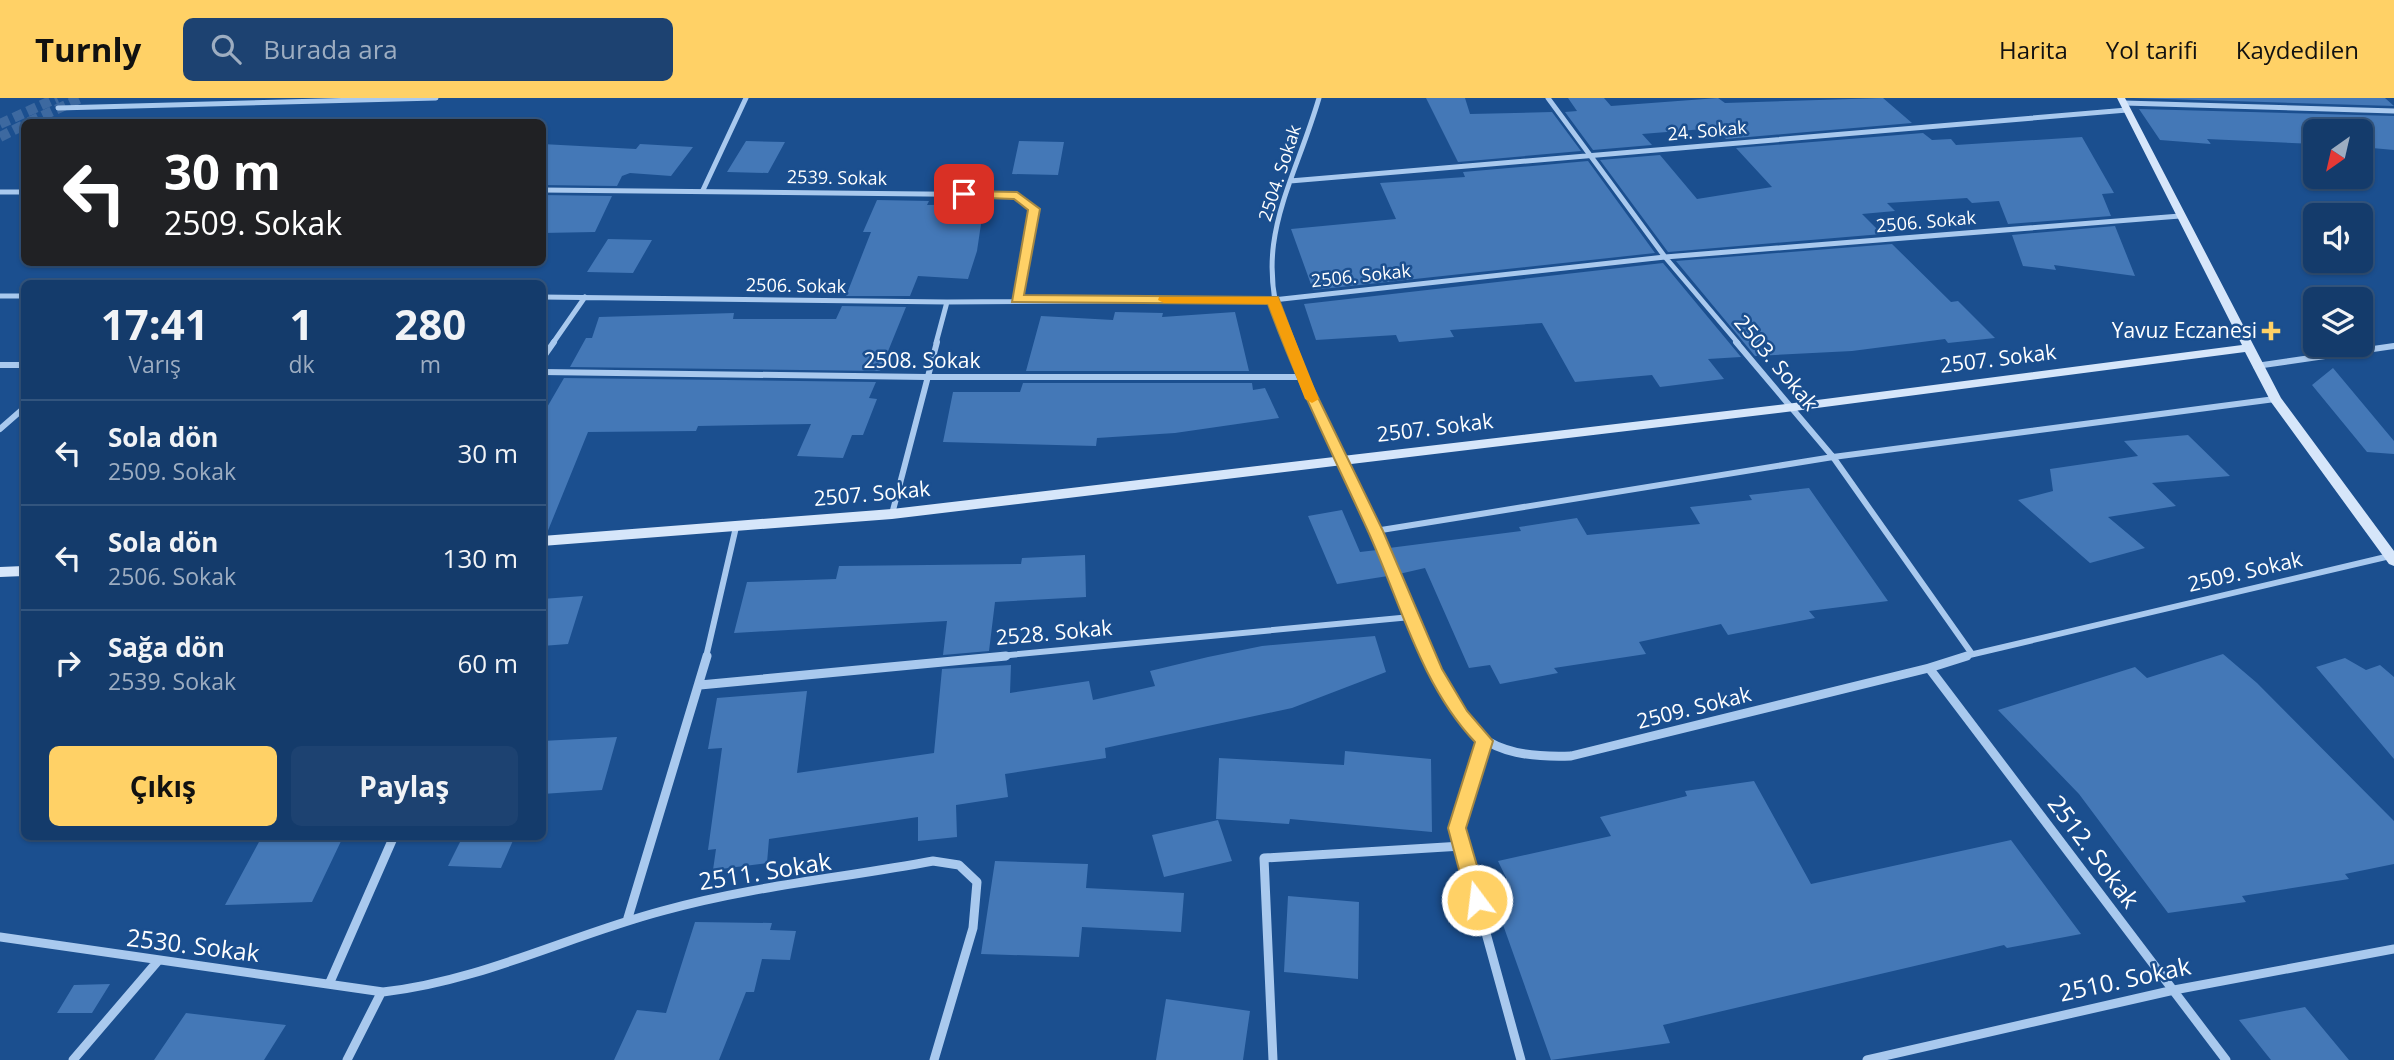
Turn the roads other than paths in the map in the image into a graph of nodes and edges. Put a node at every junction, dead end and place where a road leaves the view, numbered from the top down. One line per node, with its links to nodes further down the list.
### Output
1 (436, 98): 6 (street)
2 (746, 98): 11 (street)
3 (1319, 98): 9 (street, 2504. Sokak)
4 (1548, 98): 8 (street, 2503. Sokak)
5 (2124, 104): 7 (street, 24. Sokak); 8 (street, 24. Sokak); 14 (street)
6 (58, 108)
7 (2394, 111)
8 (1591, 155): 9 (street, 24. Sokak); 15 (street, 2503. Sokak)
9 (1290, 181): 21 (street, 2504. Sokak)
10 (546, 190): 11 (street, 2539. Sokak)
11 (703, 190): 20 (street, 2539. Sokak)
12 (0, 192): 13 (street)
13 (21, 192)
14 (2180, 216): 15 (street, 2506. Sokak); 24 (street)
15 (1665, 257): 21 (street, 2506. Sokak); 33 (street, 2503. Sokak)
16 (0, 296): 17 (street)
17 (21, 296)
18 (546, 297): 19 (street, 2506. Sokak)
19 (585, 297): 22 (street, 2506. Sokak); 25 (street)
20 (1017, 299): 21 (street, 2506. Sokak); 22 (street, 2506. Sokak)
21 (1273, 300): 31 (street, 2509. Sokak)
22 (947, 302): 30 (street)
23 (2394, 346): 28 (street)
24 (2247, 348): 28 (street); 33 (street, 2507. Sokak)
25 (546, 353)
26 (0, 365): 27 (street)
27 (21, 365)
28 (2256, 366): 32 (street)
29 (546, 372): 30 (street, 2508. Sokak)
30 (926, 377): 31 (street, 2508. Sokak); 38 (street)
31 (1301, 377): 37 (street, 2509. Sokak)
32 (2275, 399): 36 (street); 42 (street)
33 (1794, 407): 36 (street, 2503. Sokak); 37 (street, 2507. Sokak)
34 (21, 411): 35 (street)
35 (0, 429)
36 (1833, 457): 40 (street); 46 (street, 2503. Sokak)
37 (1343, 461): 38 (street, 2507. Sokak); 40 (street, 2509. Sokak)
38 (892, 514): 39 (street, 2507. Sokak)
39 (736, 527): 41 (street, 2507. Sokak); 48 (street)
40 (1375, 531): 45 (street, 2509. Sokak)
41 (546, 541)
42 (2392, 559): 46 (street, 2509. Sokak)
43 (21, 570): 44 (street)
44 (0, 572)
45 (1411, 617): 48 (street, 2528. Sokak); 49 (street, 2509. Sokak)
46 (1972, 654): 47 (street, 2509. Sokak)
47 (1929, 668): 49 (street, 2509. Sokak); 57 (street, 2512. Sokak)
48 (700, 685): 52 (street)
49 (1484, 741): 51 (street)
50 (392, 840): 56 (street)
51 (1462, 846): 62 (street); 63 (street)
52 (627, 921): 58 (street, 2511. Sokak); 61 (street, 2511. Sokak)
53 (0, 937): 55 (street, 2530. Sokak)
54 (2394, 949): 57 (street, 2510. Sokak)
55 (157, 962): 56 (street, 2530. Sokak); 59 (street)
56 (330, 982): 58 (street, 2530. Sokak)
57 (2174, 990): 64 (street, 2510. Sokak); 65 (street, 2512. Sokak)
58 (381, 993): 60 (street)
59 (73, 1060)
60 (347, 1060)
61 (934, 1060)
62 (1273, 1060)
63 (1521, 1060)
64 (1867, 1060)
65 (2226, 1060)

